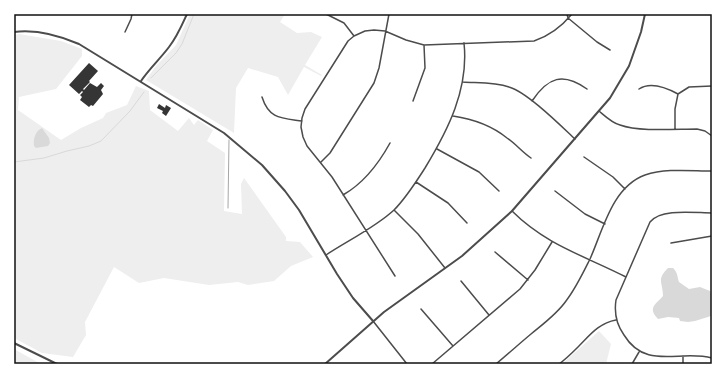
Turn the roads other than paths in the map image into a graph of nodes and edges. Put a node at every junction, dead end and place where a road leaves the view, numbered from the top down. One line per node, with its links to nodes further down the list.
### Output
1 (132, 14): 11 (street)
2 (187, 14): 16 (street)
3 (326, 14): 12 (street)
4 (389, 14): 9 (street)
5 (568, 14): 8 (street)
6 (572, 14): 8 (street)
7 (645, 14): 25 (street)
8 (568, 18): 13 (street); 15 (street)
9 (385, 31): 12 (street); 14 (street); 36 (street)
10 (14, 32): 16 (street)
11 (125, 32)
12 (354, 36): 27 (street)
13 (464, 43): 14 (street); 17 (street)
14 (424, 45): 23 (street)
15 (610, 50)
16 (141, 81): 29 (street)
17 (463, 82): 24 (street); 26 (street)
18 (712, 86): 21 (street)
19 (587, 89): 24 (street)
20 (638, 89): 21 (street)
21 (678, 94): 28 (street)
22 (262, 97): 27 (street)
23 (413, 101)
24 (532, 101): 31 (street)
25 (599, 112): 28 (street); 31 (street)
26 (453, 116): 33 (street); 35 (street)
27 (302, 121): 36 (street)
28 (675, 129): 30 (street)
29 (229, 136): 43 (lane); 54 (street)
30 (712, 136)
31 (575, 139): 45 (street)
32 (390, 143): 42 (street)
33 (436, 149): 38 (street); 40 (street)
34 (584, 157): 39 (street)
35 (531, 158)
36 (321, 162): 42 (street)
37 (712, 172): 39 (street)
38 (416, 182): 44 (street); 47 (street)
39 (625, 189): 48 (street)
40 (499, 191)
41 (555, 191): 48 (street)
42 (343, 195): 49 (street)
43 (228, 208)
44 (394, 210): 49 (street); 56 (street)
45 (512, 211): 51 (street); 56 (street)
46 (712, 213): 58 (street)
47 (467, 223)
48 (604, 224): 55 (street)
49 (365, 231): 54 (street); 57 (street)
50 (712, 236): 52 (street)
51 (552, 242): 55 (street); 59 (street)
52 (671, 243)
53 (495, 252): 59 (street)
54 (326, 255): 64 (street)
55 (589, 260): 58 (street); 74 (street)
56 (445, 268): 64 (street)
57 (395, 276)
58 (626, 277): 63 (street)
59 (528, 280): 62 (street)
60 (460, 281): 62 (street)
61 (421, 310): 66 (street)
62 (489, 315): 66 (street)
63 (616, 320): 67 (street); 75 (street)
64 (373, 321): 71 (street); 72 (street)
65 (14, 343): 70 (street)
66 (453, 346): 73 (street)
67 (639, 352): 68 (street); 76 (street)
68 (683, 356): 69 (street); 77 (street)
69 (712, 358)
70 (57, 364)
71 (325, 364)
72 (407, 364)
73 (432, 364)
74 (496, 364)
75 (559, 364)
76 (632, 364)
77 (683, 364)

